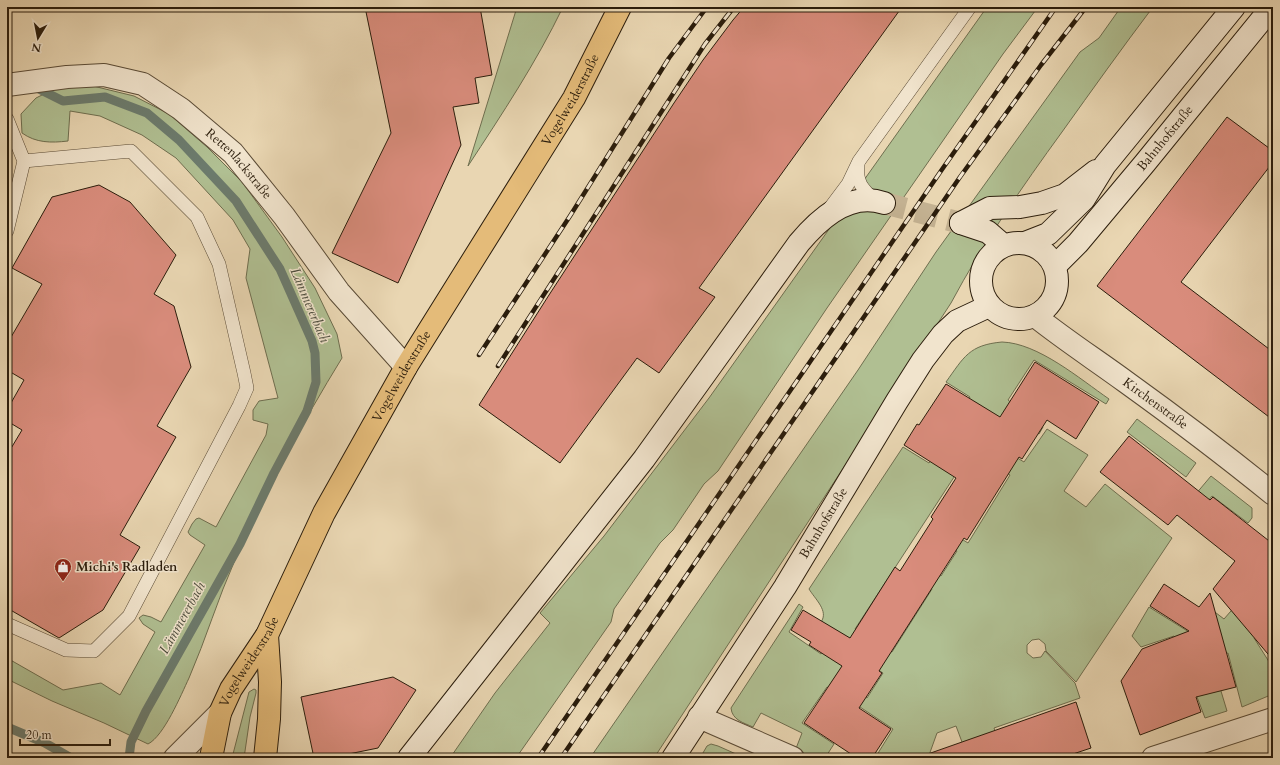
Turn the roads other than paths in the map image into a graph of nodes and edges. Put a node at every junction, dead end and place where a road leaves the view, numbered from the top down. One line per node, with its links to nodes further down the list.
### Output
1 (620, 7): 18 (main road, Vogelweiderstraße)
2 (970, 7): 7 (lane)
3 (1234, 7): 9 (main road)
4 (1272, 7): 15 (main road, Bahnhofstraße)
5 (9, 85): 18 (main road, Rettenlackstraße)
6 (7, 118): 8 (lane)
7 (859, 161): 10 (lane); 11 (lane)
8 (24, 162): 12 (lane); 20 (lane)
9 (1105, 164): 13 (main road); 14 (main road)
10 (879, 202): 11 (main road)
11 (822, 219): 28 (main road)
12 (7, 231)
13 (1025, 243): 14 (main road); 15 (main road)
14 (1003, 245): 16 (main road)
15 (1055, 266): 17 (main road)
16 (989, 306): 17 (main road); 23 (main road, Bahnhofstraße)
17 (1035, 316): 19 (main road, Kirchenstraße)
18 (406, 367): 21 (main road, Vogelweiderstraße)
19 (1273, 494)
20 (7, 624)
21 (268, 635): 22 (main road, Vogelweiderstraße); 27 (main road)
22 (220, 713): 25 (main road); 26 (main road, Vogelweiderstraße)
23 (699, 717): 29 (main road, Bahnhofstraße); 30 (main road)
24 (1273, 719): 31 (main road)
25 (175, 758)
26 (212, 758)
27 (265, 758)
28 (409, 758)
29 (673, 758)
30 (793, 758)
31 (1153, 758)

